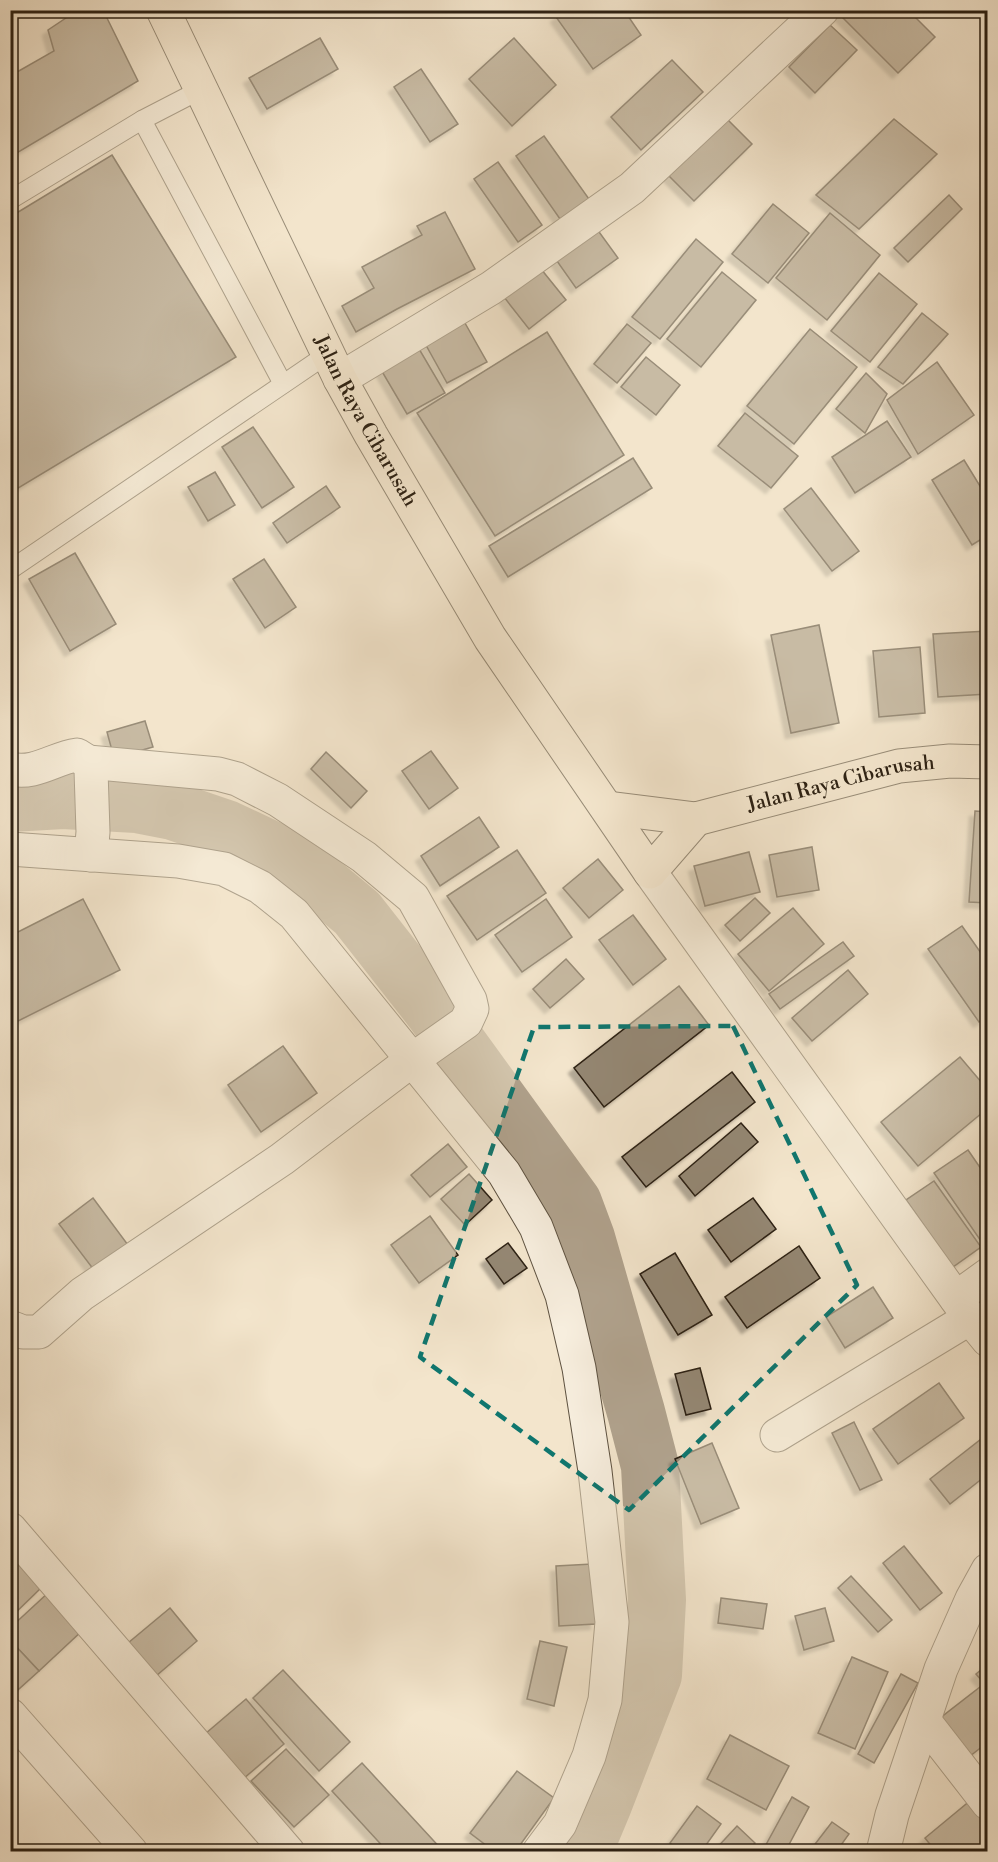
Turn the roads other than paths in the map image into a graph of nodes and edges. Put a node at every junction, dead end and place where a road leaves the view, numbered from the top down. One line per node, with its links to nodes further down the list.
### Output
1 (163, 10): 3 (main road, Jalan Raya Cibarusah)
2 (822, 10): 6 (street)
3 (202, 89): 4 (lane); 6 (main road, Jalan Raya Cibarusah)
4 (142, 120): 5 (lane); 7 (lane)
5 (10, 200)
6 (335, 366): 7 (lane); 12 (main road, Jalan Raya Cibarusah)
7 (284, 384): 8 (lane)
8 (10, 570)
9 (987, 762): 13 (main road, Jalan Raya Cibarusah)
10 (89, 766): 11 (street); 14 (street); 17 (street)
11 (10, 769)
12 (608, 808): 13 (main road, Jalan Raya Cibarusah); 16 (main road, Jalan Raya Cibarusah)
13 (696, 819): 16 (main road)
14 (92, 844): 15 (street); 17 (street)
15 (10, 849)
16 (650, 872): 19 (street)
17 (423, 1053): 20 (street); 29 (street)
18 (987, 1275): 19 (street)
19 (971, 1319): 21 (street)
20 (10, 1327)
21 (777, 1435)
22 (10, 1528): 28 (street)
23 (987, 1570): 25 (street)
24 (10, 1715): 27 (street)
25 (925, 1722): 26 (street); 30 (street)
26 (987, 1803)
27 (131, 1851)
28 (288, 1851)
29 (539, 1851)
30 (883, 1851)

